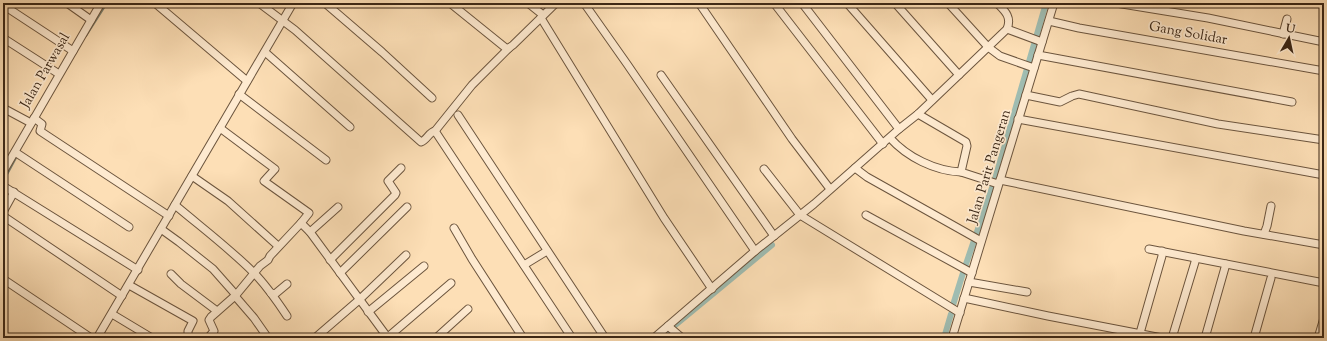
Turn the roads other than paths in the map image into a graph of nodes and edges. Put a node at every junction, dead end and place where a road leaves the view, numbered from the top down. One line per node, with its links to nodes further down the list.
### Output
1 (67, 3): 23 (street)
2 (101, 3): 23 (street, Jalan Parwasal)
3 (155, 3): 41 (street)
4 (259, 3): 24 (street)
5 (293, 3): 24 (street)
6 (325, 3): 44 (street)
7 (450, 3): 32 (street)
8 (528, 3): 21 (street)
9 (556, 3): 21 (street)
10 (584, 3): 93 (street)
11 (699, 3): 70 (street)
12 (774, 3): 58 (street)
13 (802, 3): 54 (street)
14 (847, 3): 45 (street)
15 (895, 3): 40 (street)
16 (948, 3): 31 (street)
17 (997, 3): 26 (street)
18 (1054, 3): 25 (street, Jalan Parit Pangeran)
19 (1116, 3): 27 (street)
20 (3, 5): 33 (street)
21 (542, 16): 32 (street); 113 (street)
22 (1287, 19): 27 (street)
23 (91, 20): 33 (street, Jalan Parwasal)
24 (283, 20): 34 (street); 55 (street)
25 (1048, 21): 29 (street, Jalan Parit Pangeran); 37 (street, Gang Solidar)
26 (1007, 29): 29 (street); 31 (street)
27 (1283, 34): 30 (street)
28 (3, 38): 38 (street)
29 (1040, 41): 35 (street, Jalan Parit Pangeran)
30 (1324, 42)
31 (988, 47): 36 (street); 40 (street)
32 (509, 48): 55 (street)
33 (73, 51): 38 (street, Jalan Parwasal)
34 (265, 52): 41 (street); 52 (street)
35 (1038, 55): 36 (street, Jalan Parit Pangeran); 46 (street)
36 (1034, 68): 43 (street, Jalan Parit Pangeran)
37 (1324, 71)
38 (59, 74): 51 (street, Jalan Parwasal)
39 (661, 75): 87 (street)
40 (959, 75): 45 (street)
41 (247, 81): 42 (street)
42 (239, 94): 53 (street); 60 (street)
43 (1026, 95): 50 (street, Jalan Parit Pangeran); 57 (street)
44 (432, 98)
45 (932, 100): 48 (street)
46 (1292, 102)
47 (3, 108): 51 (street)
48 (918, 114): 54 (street); 65 (street)
49 (458, 115): 92 (street)
50 (1018, 120): 66 (street); 68 (street, Jalan Parit Pangeran)
51 (32, 121): 59 (street, Jalan Parwasal); 80 (street)
52 (350, 127)
53 (220, 128): 67 (street); 81 (street)
54 (899, 129): 56 (street)
55 (435, 130): 99 (street)
56 (890, 138): 58 (street); 65 (street)
57 (1324, 140)
58 (883, 144): 62 (street)
59 (18, 155): 64 (street, Jalan Parwasal); 82 (street)
60 (326, 160)
61 (401, 168): 97 (street)
62 (855, 168): 70 (street); 88 (street)
63 (764, 169): 77 (street)
64 (3, 172)
65 (961, 172): 68 (street)
66 (1324, 175)
67 (192, 176): 72 (street); 90 (street)
68 (996, 182): 86 (street); 88 (street, Jalan Parit Pangeran)
69 (5, 187): 71 (street)
70 (830, 189): 77 (street)
71 (14, 192): 76 (street); 101 (street)
72 (175, 205): 80 (street); 102 (street)
73 (1271, 206): 86 (street)
74 (338, 207): 85 (street)
75 (406, 207): 103 (street)
76 (3, 212)
77 (800, 215): 87 (street); 123 (street)
78 (866, 215): 104 (street)
79 (3, 216): 117 (street)
80 (169, 216): 84 (street)
81 (302, 223): 85 (street); 90 (street)
82 (129, 227)
83 (454, 228): 138 (street)
84 (161, 229): 101 (street); 116 (street)
85 (310, 232): 97 (street)
86 (1264, 234): 89 (street)
87 (774, 236): 93 (street)
88 (977, 239): 104 (street, Jalan Parit Pangeran)
89 (1324, 245)
90 (278, 246): 102 (street)
91 (1149, 248): 94 (street)
92 (547, 251): 99 (street); 140 (street)
93 (755, 251): 113 (street)
94 (1162, 251): 96 (street); 129 (street)
95 (406, 255): 119 (street)
96 (1195, 258): 98 (street); 145 (street)
97 (330, 260): 103 (street)
98 (1226, 264): 110 (street); 146 (street)
99 (524, 265): 139 (street)
100 (424, 266): 122 (street)
101 (138, 270): 112 (street)
102 (254, 273): 115 (street); 116 (street)
103 (340, 273): 119 (street)
104 (972, 273): 108 (street, Jalan Parit Pangeran)
105 (171, 274): 121 (street)
106 (1271, 278): 147 (street)
107 (3, 279): 131 (street)
108 (969, 282): 114 (street); 118 (street, Jalan Parit Pangeran)
109 (451, 283): 136 (street)
110 (1324, 283)
111 (287, 284): 115 (street)
112 (129, 285): 117 (street); 128 (street)
113 (712, 289): 127 (street)
114 (1027, 292)
115 (272, 293): 125 (street)
116 (235, 295): 121 (street); 134 (street)
117 (122, 296): 124 (street)
118 (964, 298): 123 (street, Jalan Parit Pangeran); 129 (street)
119 (359, 300): 122 (street); 135 (street)
120 (468, 309): 137 (street)
121 (217, 311): 130 (street)
122 (368, 312): 136 (street)
123 (960, 312): 143 (street, Jalan Parit Pangeran)
124 (112, 314): 132 (street); 133 (street)
125 (287, 316)
126 (1324, 318): 148 (street)
127 (668, 326): 141 (street); 142 (street)
128 (188, 334)
129 (1140, 334): 144 (street)
130 (212, 336)
131 (91, 338)
132 (97, 338)
133 (152, 338)
134 (268, 338)
135 (315, 338)
136 (388, 338)
137 (436, 338)
138 (523, 338)
139 (572, 338)
140 (605, 338)
141 (654, 338)
142 (682, 338)
143 (952, 338)
144 (1162, 338)
145 (1172, 338)
146 (1205, 338)
147 (1254, 338)
148 (1318, 338)

